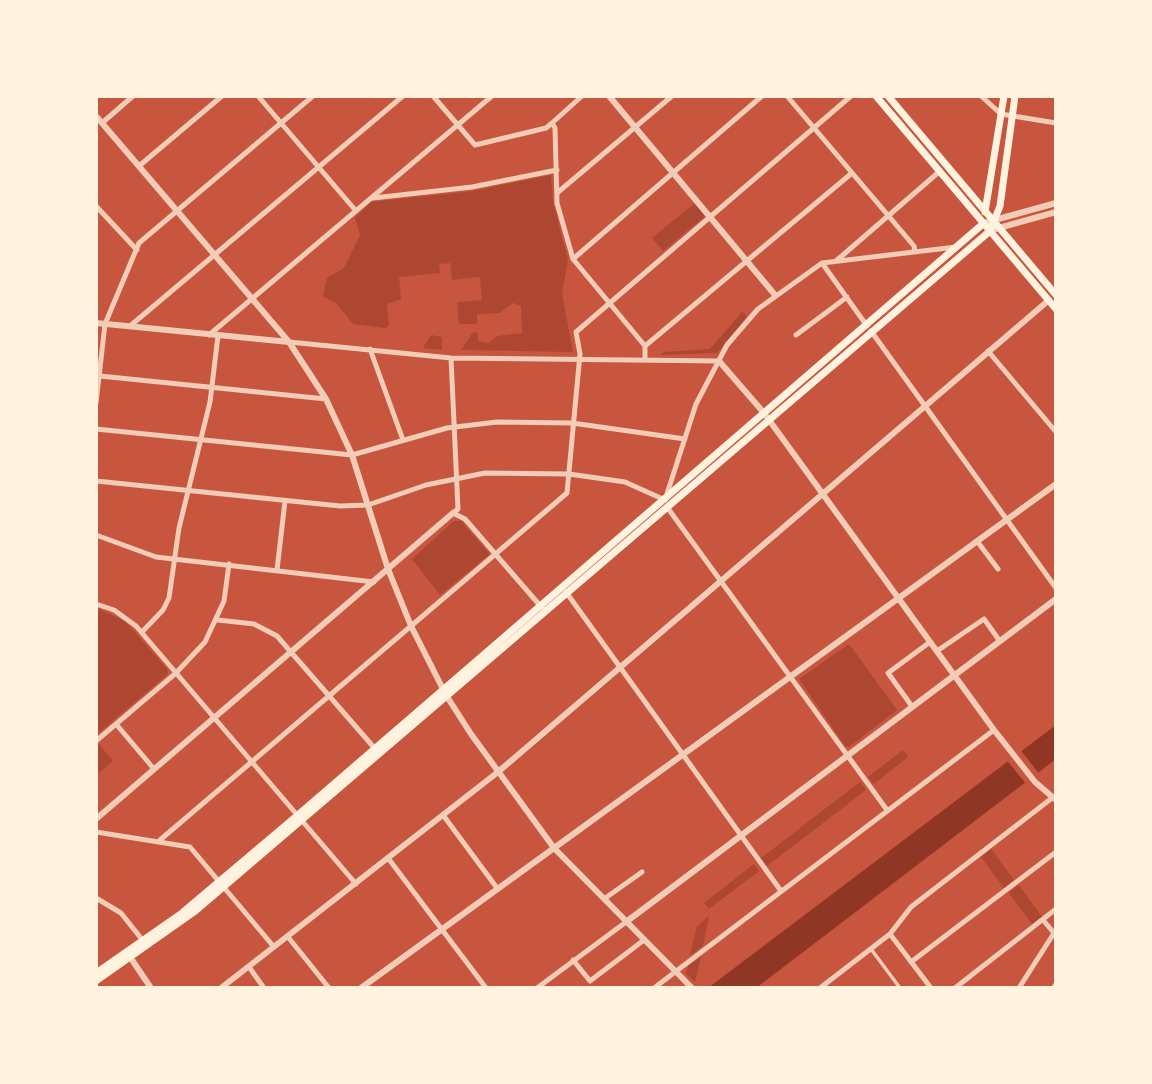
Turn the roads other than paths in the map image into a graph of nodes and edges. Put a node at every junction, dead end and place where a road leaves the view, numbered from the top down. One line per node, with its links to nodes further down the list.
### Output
1 (133, 96): 25 (street)
2 (222, 96): 29 (street)
3 (258, 96): 24 (street)
4 (313, 96): 24 (street)
5 (402, 96): 30 (street)
6 (433, 96): 26 (street)
7 (492, 96): 26 (street)
8 (582, 96): 22 (street)
9 (609, 96): 27 (street)
10 (672, 96): 27 (street)
11 (762, 96): 33 (street)
12 (787, 96): 28 (street)
13 (851, 96): 28 (street)
14 (876, 96): 32 (main road)
15 (888, 96): 41 (main road)
16 (981, 96): 19 (street)
17 (1004, 96): 19 (main road)
18 (1015, 96): 20 (main road)
19 (1001, 114): 20 (street); 41 (main road)
20 (1012, 115): 23 (street); 46 (main road)
21 (96, 116): 25 (street)
22 (552, 122): 26 (street); 31 (street)
23 (1056, 123)
24 (281, 124): 30 (street); 39 (street)
25 (99, 125): 29 (street)
26 (457, 126): 36 (street)
27 (636, 127): 33 (street); 35 (street)
28 (815, 128): 34 (street); 43 (street)
29 (139, 166): 39 (street)
30 (318, 167): 40 (street); 53 (street)
31 (557, 170): 35 (street); 36 (street)
32 (940, 171): 44 (street); 47 (main road)
33 (673, 172): 43 (street); 54 (street)
34 (852, 173): 44 (street); 55 (street)
35 (557, 193): 54 (street)
36 (372, 198): 40 (street)
37 (1056, 203): 46 (street)
38 (99, 209): 45 (street); 51 (street)
39 (177, 211): 51 (street); 53 (street)
40 (356, 211): 61 (street)
41 (985, 212): 46 (main road); 47 (main road)
42 (1056, 212): 48 (street)
43 (711, 216): 55 (street); 62 (street)
44 (888, 216): 52 (street); 56 (street)
45 (96, 219)
46 (993, 221): 47 (street); 48 (main road); 49 (main road)
47 (984, 223): 49 (main road); 50 (main road)
48 (999, 228): 49 (street); 59 (main road)
49 (990, 231): 59 (main road); 67 (main road)
50 (959, 246): 52 (street); 67 (main road)
51 (137, 250): 65 (street)
52 (915, 252): 56 (street)
53 (215, 256): 61 (street); 66 (street)
54 (573, 258): 62 (street)
55 (748, 260): 58 (street); 72 (street)
56 (836, 261): 57 (street)
57 (822, 264): 58 (street); 60 (street)
58 (775, 295): 78 (street)
59 (1054, 295): 63 (main road); 74 (street)
60 (846, 298): 67 (street); 69 (street)
61 (252, 300): 68 (street); 71 (street)
62 (608, 304): 72 (street); 76 (street)
63 (1056, 309)
64 (96, 323): 65 (street)
65 (106, 324): 66 (street); 79 (street)
66 (130, 327): 68 (street)
67 (869, 329): 83 (street); 84 (main road)
68 (209, 335): 70 (street)
69 (796, 335)
70 (218, 336): 71 (street); 80 (street)
71 (289, 342): 73 (street); 81 (street)
72 (645, 346): 77 (street)
73 (370, 349): 75 (street); 90 (street)
74 (988, 352): 83 (street); 88 (street)
75 (451, 358): 76 (street); 86 (street)
76 (579, 358): 77 (street); 85 (street)
77 (645, 360): 78 (street)
78 (719, 362): 84 (street); 89 (street)
79 (98, 376): 80 (street); 82 (street)
80 (212, 388): 81 (street); 91 (street)
81 (326, 398): 92 (street)
82 (96, 403)
83 (925, 407): 98 (street); 103 (street)
84 (767, 416): 98 (street); 100 (main road)
85 (572, 423): 86 (street); 89 (street); 93 (street)
86 (454, 426): 90 (street); 94 (street)
87 (96, 429): 91 (street)
88 (1056, 432)
89 (685, 439): 100 (street)
90 (403, 440): 92 (street)
91 (202, 441): 92 (street); 97 (street)
92 (352, 455): 101 (street)
93 (569, 474): 94 (street); 100 (street); 106 (street)
94 (456, 478): 101 (street); 102 (street)
95 (96, 481): 97 (street)
96 (1056, 484): 103 (street)
97 (187, 491): 99 (street); 107 (street)
98 (823, 494): 112 (street); 116 (street)
99 (285, 501): 101 (street); 111 (street)
100 (666, 504): 112 (street); 115 (main road)
101 (368, 505): 109 (street)
102 (456, 511): 106 (street); 109 (street)
103 (1007, 519): 105 (street); 114 (street)
104 (96, 535): 107 (street)
105 (977, 541): 110 (street); 116 (street)
106 (495, 554): 119 (street); 121 (street)
107 (174, 559): 108 (street); 122 (street)
108 (229, 564): 111 (street); 120 (street)
109 (388, 569): 113 (street); 121 (street)
110 (998, 569)
111 (277, 570): 113 (street)
112 (720, 581): 127 (street); 130 (street)
113 (374, 582): 126 (street)
114 (1056, 588)
115 (564, 590): 119 (main road); 127 (street)
116 (898, 599): 124 (street); 130 (street)
117 (1056, 599): 123 (street)
118 (96, 604): 122 (street)
119 (543, 608): 131 (main road)
120 (218, 620): 126 (street); 128 (street)
121 (411, 626): 131 (street); 132 (street)
122 (142, 632): 128 (street)
123 (999, 640): 125 (street); 129 (street)
124 (930, 642): 125 (street); 133 (street)
125 (937, 651): 129 (street)
126 (293, 652): 132 (street); 134 (street)
127 (619, 668): 139 (street); 143 (street)
128 (176, 673): 134 (street); 135 (street)
129 (953, 673): 133 (street); 136 (street)
130 (789, 677): 139 (street); 140 (street)
131 (444, 691): 138 (main road); 143 (street)
132 (330, 696): 138 (street); 141 (street)
133 (911, 705): 140 (street)
134 (215, 719): 141 (street); 142 (street)
135 (116, 724): 137 (street); 142 (street)
136 (994, 730): 144 (street); 145 (street)
137 (96, 741)
138 (377, 751): 147 (main road)
139 (682, 754): 150 (street); 152 (street)
140 (846, 754): 145 (street); 150 (street)
141 (252, 762): 147 (street); 151 (street)
142 (154, 769): 148 (street)
143 (498, 772): 146 (street); 152 (street)
144 (1054, 799): 166 (street)
145 (887, 810): 159 (street)
146 (443, 816): 154 (street); 158 (street)
147 (300, 817): 156 (main road); 157 (street)
148 (96, 820)
149 (96, 832): 151 (street)
150 (740, 835): 159 (street); 164 (street)
151 (160, 840): 156 (street)
152 (554, 848): 158 (street); 161 (street)
153 (1056, 852): 174 (street)
154 (388, 858): 157 (street); 165 (street)
155 (642, 872): 161 (street)
156 (221, 884): 169 (main road); 170 (street)
157 (356, 884): 167 (street)
158 (497, 888): 165 (street)
159 (781, 891): 176 (street)
160 (96, 898): 169 (street)
161 (604, 899): 164 (street)
162 (1056, 909): 163 (street)
163 (1043, 920): 191 (street); 192 (street)
164 (626, 922): 168 (street); 173 (street)
165 (441, 929): 183 (street); 184 (street)
166 (890, 934): 171 (street); 174 (street)
167 (288, 937): 170 (street); 182 (street)
168 (643, 940): 173 (street); 176 (street)
169 (145, 944): 172 (main road)
170 (274, 947): 175 (street)
171 (871, 949): 188 (street); 189 (street)
172 (128, 955): 177 (main road); 178 (main road); 179 (street)
173 (573, 960): 185 (street)
174 (911, 962): 190 (street)
175 (249, 968): 180 (street); 181 (street)
176 (675, 972): 186 (street); 187 (street)
177 (96, 974)
178 (96, 981)
179 (151, 988)
180 (221, 988)
181 (264, 988)
182 (329, 988)
183 (361, 988)
184 (486, 988)
185 (537, 988)
186 (654, 988)
187 (692, 988)
188 (820, 988)
189 (900, 988)
190 (931, 988)
191 (955, 988)
192 (1019, 988)

